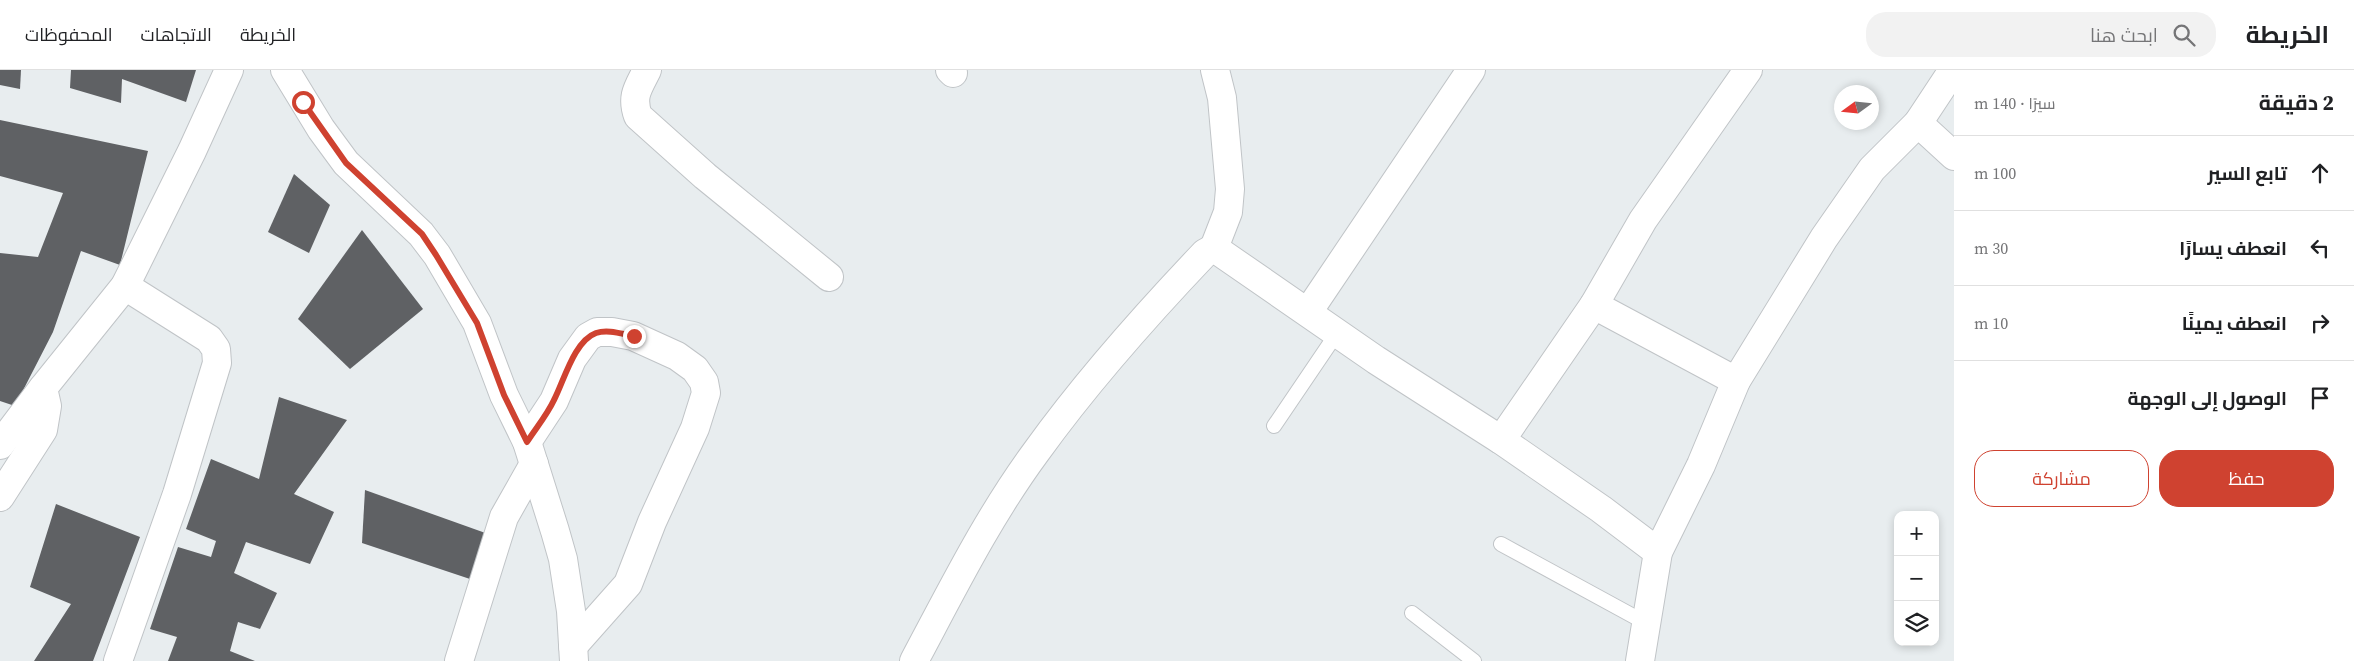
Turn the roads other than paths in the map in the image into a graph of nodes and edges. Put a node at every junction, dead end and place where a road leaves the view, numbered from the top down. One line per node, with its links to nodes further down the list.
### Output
1 (229, 70): 12 (street)
2 (285, 70): 21 (street)
3 (647, 70): 11 (street)
4 (1215, 70): 10 (street)
5 (1471, 70): 14 (street)
6 (1748, 70): 13 (street)
7 (1953, 70): 8 (street)
8 (1918, 122): 9 (street); 16 (street)
9 (1954, 156)
10 (1214, 248): 14 (street); 30 (street)
11 (830, 277)
12 (124, 286): 17 (street); 28 (street)
13 (1594, 305): 16 (street); 19 (street)
14 (1308, 312): 15 (street)
15 (1336, 333): 18 (lane); 19 (street)
16 (1736, 382): 24 (street)
17 (43, 388): 20 (street); 22 (street)
18 (1274, 426)
19 (1501, 440): 24 (street)
20 (0, 446)
21 (531, 453): 27 (street); 27 (street); 29 (street)
22 (0, 497)
23 (1501, 544): 26 (lane)
24 (1658, 552): 26 (street)
25 (1412, 613): 31 (lane)
26 (1646, 623): 32 (street)
27 (574, 653)
28 (118, 661)
29 (459, 661)
30 (914, 661)
31 (1474, 661)
32 (1640, 661)

